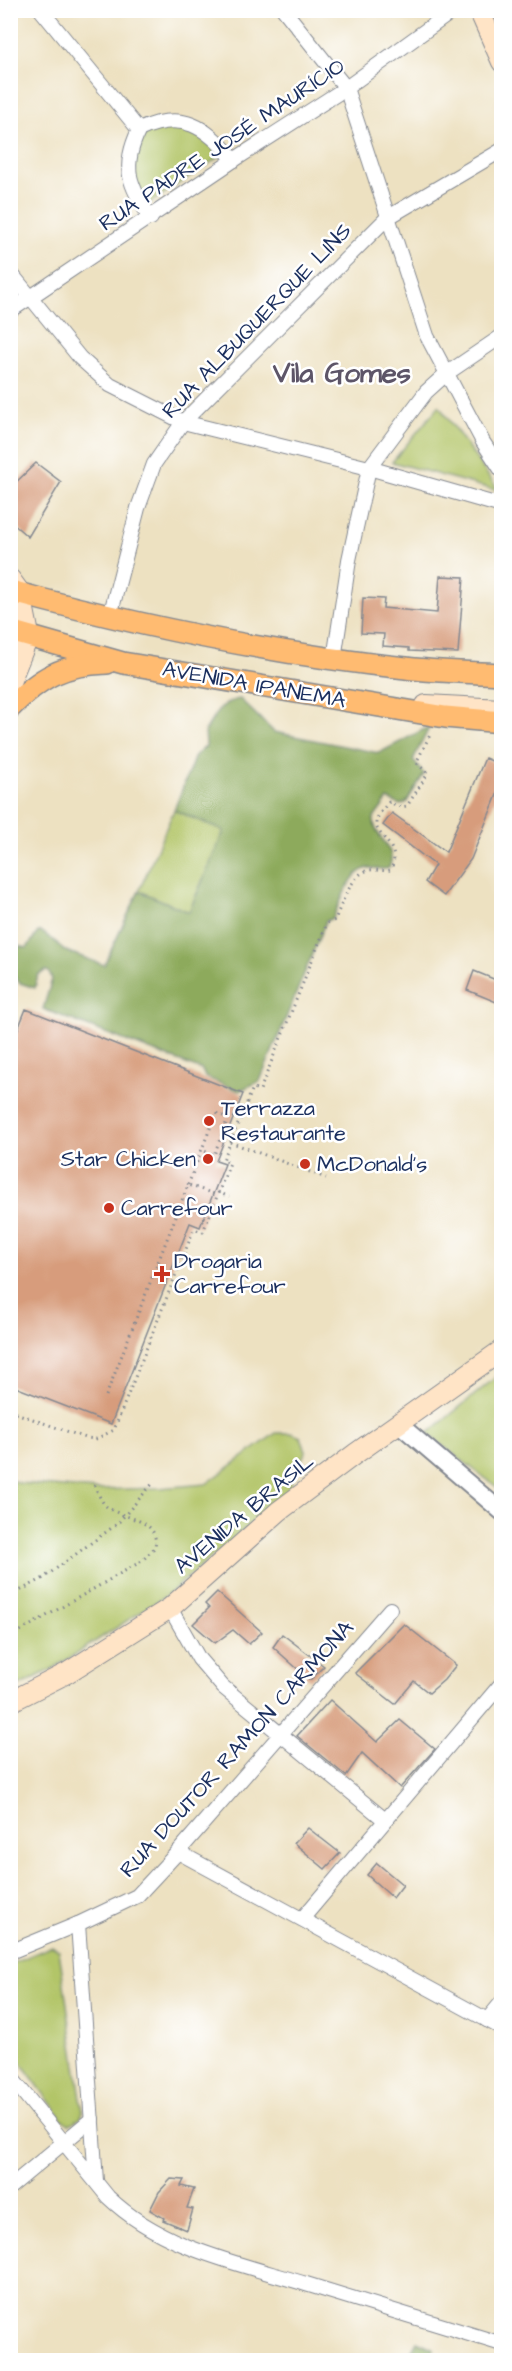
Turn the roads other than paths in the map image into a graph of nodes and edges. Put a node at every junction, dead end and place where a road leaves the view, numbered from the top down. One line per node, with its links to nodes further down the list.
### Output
1 (41, 10): 7 (street)
2 (284, 10): 6 (street)
3 (454, 10): 6 (street, RUA PADRE JOSÉ MAURÍCIO)
4 (479, 10): 5 (main road)
5 (501, 62)
6 (346, 88): 9 (street, RUA PADRE JOSÉ MAURÍCIO); 11 (street)
7 (139, 130): 9 (street); 10 (street)
8 (501, 150): 11 (street, RUA ALBUQUERQUE LINS)
9 (234, 160): 10 (street, RUA PADRE JOSÉ MAURÍCIO)
10 (151, 218): 13 (street, RUA PADRE JOSÉ MAURÍCIO)
11 (387, 218): 16 (street); 17 (street, RUA ALBUQUERQUE LINS)
12 (10, 272): 13 (street)
13 (31, 298): 14 (street, RUA PADRE JOSÉ MAURÍCIO); 17 (street)
14 (10, 311)
15 (501, 336): 16 (street)
16 (446, 374): 18 (street); 19 (street)
17 (183, 422): 18 (street); 22 (street, RUA ALBUQUERQUE LINS)
18 (369, 468): 20 (street); 24 (street)
19 (501, 471)
20 (501, 506)
21 (14, 588): 22 (main road, AVENIDA IPANEMA); 23 (main road)
22 (110, 616): 24 (main road, AVENIDA IPANEMA)
23 (20, 633): 25 (main road, AVENIDA IPANEMA); 28 (main road)
24 (334, 659): 26 (main road, AVENIDA IPANEMA)
25 (123, 663): 30 (main road, AVENIDA IPANEMA); 31 (main road)
26 (407, 668): 27 (main road, AVENIDA IPANEMA); 29 (main road)
27 (501, 674)
28 (10, 682)
29 (501, 684)
30 (346, 700): 32 (main road); 33 (main road, AVENIDA IPANEMA)
31 (10, 708)
32 (501, 709)
33 (501, 722)
34 (501, 1350): 35 (main road, AVENIDA BRASIL)
35 (399, 1424): 36 (street); 37 (main road, AVENIDA BRASIL)
36 (501, 1512)
37 (170, 1608): 40 (main road, AVENIDA BRASIL); 41 (street)
38 (390, 1609): 41 (street, RUA DOUTOR RAMON CARMONA)
39 (501, 1683): 42 (street)
40 (10, 1702)
41 (280, 1735): 42 (street); 43 (street, RUA DOUTOR RAMON CARMONA)
42 (385, 1820): 44 (street)
43 (178, 1852): 44 (street); 45 (street, RUA DOUTOR RAMON CARMONA)
44 (302, 1919): 48 (street)
45 (78, 1924): 46 (street, RUA DOUTOR RAMON CARMONA); 51 (street)
46 (10, 1952)
47 (501, 2002): 48 (street)
48 (487, 2020): 49 (street)
49 (501, 2028)
50 (10, 2076): 52 (street)
51 (92, 2119): 52 (street); 53 (street)
52 (64, 2142): 53 (street); 54 (street)
53 (96, 2181): 55 (street)
54 (10, 2187)
55 (501, 2344)

